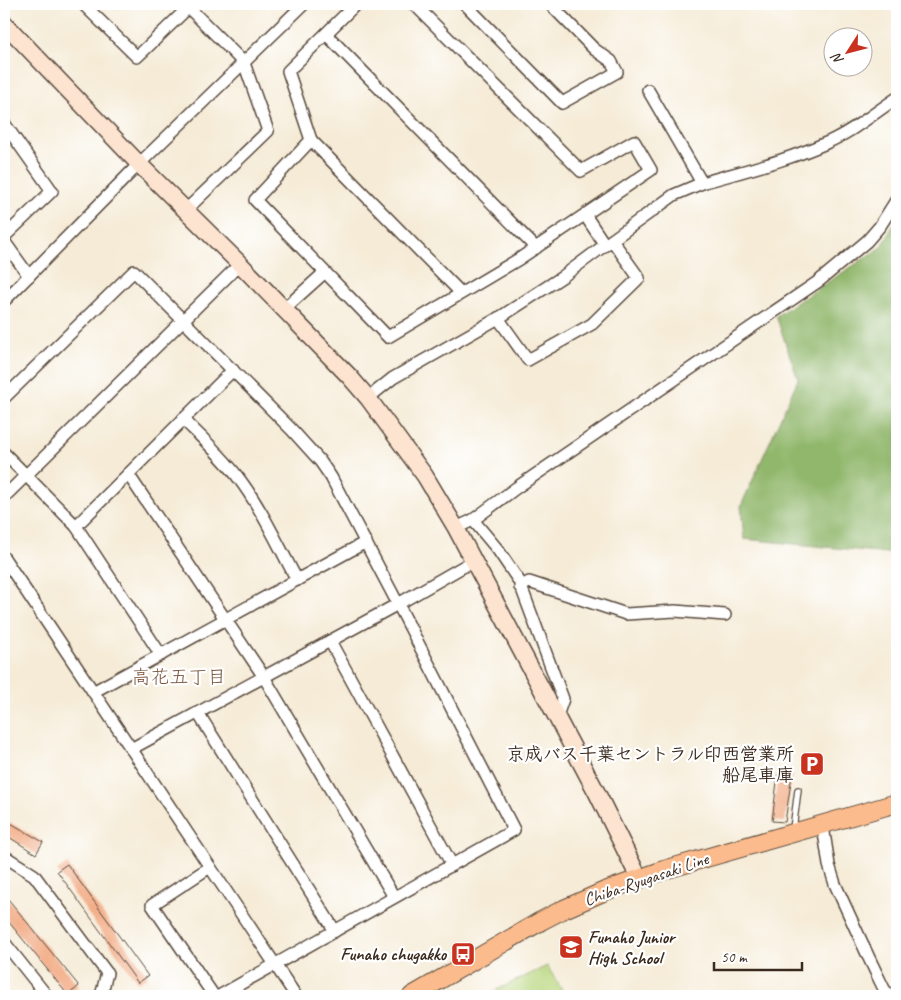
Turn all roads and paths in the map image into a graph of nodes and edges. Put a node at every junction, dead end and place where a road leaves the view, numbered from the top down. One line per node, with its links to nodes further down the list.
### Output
1 (83, 4): 7 (street)
2 (304, 4): 10 (street)
3 (356, 4): 9 (street)
4 (414, 4): 19 (street)
5 (465, 4): 6 (street)
6 (550, 4)
7 (188, 5): 10 (street)
8 (4, 23): 15 (street)
9 (326, 34): 14 (street); 23 (street)
10 (244, 63): 15 (street); 18 (street)
11 (648, 90): 16 (street)
12 (897, 98): 16 (street)
13 (4, 123): 20 (street)
14 (311, 140): 25 (street); 27 (street)
15 (139, 164): 18 (street); 26 (street)
16 (702, 183): 22 (street)
17 (897, 199): 40 (street)
18 (186, 210): 24 (street)
19 (584, 215): 22 (street); 23 (street)
20 (4, 237)
21 (4, 241): 26 (street)
22 (609, 242): 30 (street); 30 (street)
23 (536, 248): 27 (street)
24 (240, 264): 29 (street); 31 (street)
25 (324, 272): 27 (street); 29 (street)
26 (29, 276): 28 (street)
27 (461, 293)
28 (4, 301)
29 (284, 309): 34 (street)
30 (498, 318): 34 (street)
31 (183, 320): 32 (street); 33 (street); 38 (street)
32 (233, 370): 35 (street); 43 (street)
33 (4, 398)
34 (368, 398): 42 (street)
35 (183, 419): 37 (street); 46 (street)
36 (4, 453): 38 (street)
37 (128, 474): 41 (street); 50 (street)
38 (26, 475): 39 (street); 41 (street)
39 (4, 498)
40 (473, 520): 42 (street); 47 (street)
41 (76, 526): 52 (street)
42 (456, 528): 45 (street)
43 (366, 542): 46 (street); 48 (street)
44 (4, 558): 54 (street)
45 (473, 561): 48 (street); 56 (street)
46 (297, 580): 50 (street)
47 (520, 587): 49 (street); 56 (street)
48 (398, 604): 51 (street); 63 (street)
49 (725, 615)
50 (226, 620): 52 (street); 53 (street)
51 (330, 641): 53 (street); 63 (street)
52 (161, 655): 54 (street)
53 (264, 677): 55 (street); 66 (street)
54 (93, 692): 57 (street)
55 (198, 712): 57 (street); 67 (street)
56 (557, 716): 65 (street)
57 (131, 749): 64 (street)
58 (798, 790): 61 (lane)
59 (897, 803): 60 (main road, Chiba-Ryugasaki Line)
60 (823, 826): 61 (main road, Chiba-Ryugasaki Line); 76 (street)
61 (792, 834): 65 (main road, Chiba-Ryugasaki Line)
62 (4, 856): 71 (street)
63 (452, 865): 66 (street)
64 (210, 867): 69 (street); 72 (street)
65 (639, 878): 75 (main road, Chiba-Ryugasaki Line)
66 (394, 897): 67 (street)
67 (335, 931): 69 (street)
68 (4, 942): 70 (street)
69 (275, 964): 73 (street); 74 (street)
70 (47, 996)
71 (100, 996)
72 (214, 996)
73 (219, 996)
74 (296, 996)
75 (412, 996)
76 (890, 996)

